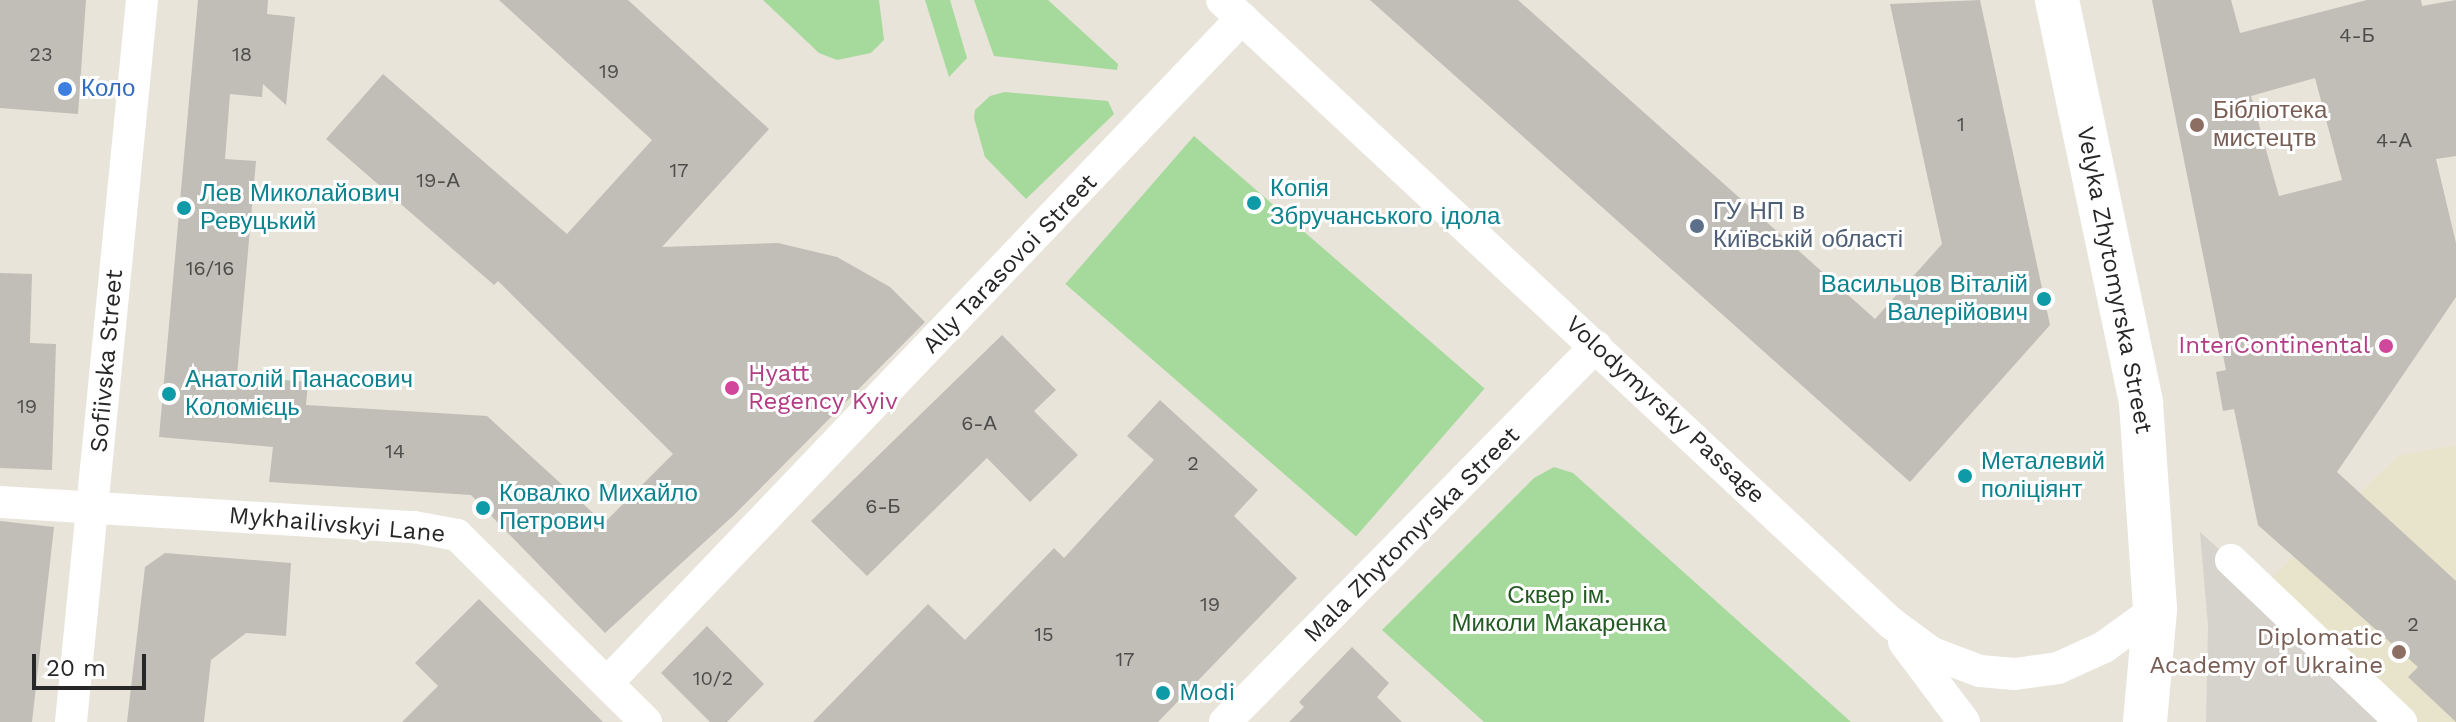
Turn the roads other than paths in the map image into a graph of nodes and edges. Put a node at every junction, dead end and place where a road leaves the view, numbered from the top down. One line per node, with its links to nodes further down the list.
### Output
1 (142, 0): 6 (street, Sofiivska Street)
2 (2057, 0): 8 (main road, Velyka Zhytomyrska Street)
3 (1232, 9): 4 (street, Volodymyrsky Passage); 10 (street, Ally Tarasovoi Street)
4 (1596, 346): 9 (street, Volodymyrsky Passage); 13 (street, Mala Zhytomyrska Street)
5 (0, 502): 6 (street, Mykhailivskyi Lane)
6 (95, 506): 10 (street, Mykhailivskyi Lane); 11 (street, Sofiivska Street)
7 (2231, 560): 16 (street)
8 (2155, 610): 9 (street, Volodymyrsky Passage); 15 (main road, Velyka Zhytomyrska Street)
9 (1891, 623): 14 (street)
10 (608, 682): 12 (street, Mykhailivskyi Lane)
11 (71, 722)
12 (646, 722)
13 (1225, 722)
14 (1964, 722)
15 (2145, 722)
16 (2401, 722)

